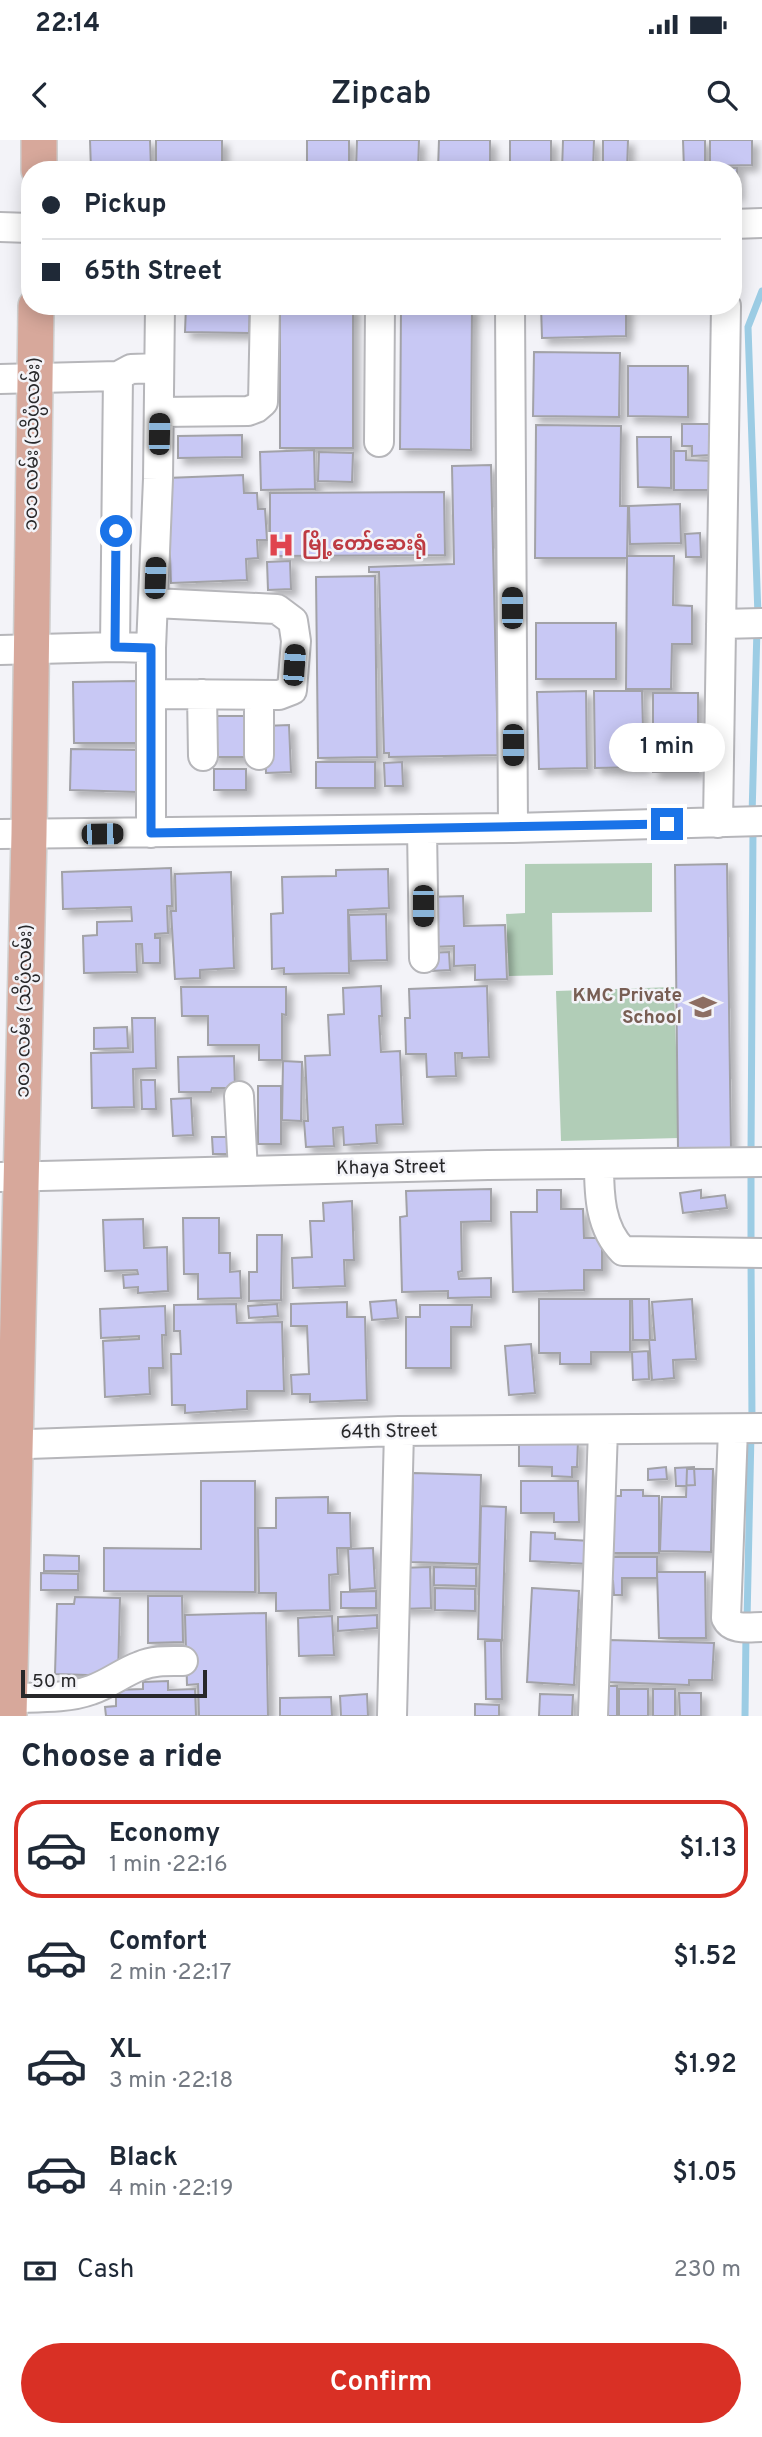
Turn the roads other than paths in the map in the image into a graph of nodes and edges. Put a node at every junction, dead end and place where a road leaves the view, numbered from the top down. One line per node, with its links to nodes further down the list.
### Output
1 (39, 140): 2 (main road)
2 (39, 161)
3 (762, 223): 4 (street)
4 (742, 224)
5 (0, 227): 6 (street)
6 (21, 228)
7 (34, 315): 15 (main road, ၁၀၁ လမ်း (သိပ္ပံလမ်း))
8 (160, 315): 13 (street)
9 (265, 315): 16 (street)
10 (380, 315): 17 (street)
11 (510, 315): 30 (street)
12 (726, 315): 20 (street)
13 (159, 368): 14 (street); 16 (street)
14 (118, 376): 15 (street); 21 (street)
15 (17, 378): 23 (main road, ၁၀၁ လမ်း (သိပ္ပံလမ်း))
16 (159, 412): 18 (street)
17 (379, 442)
18 (154, 603): 22 (street); 26 (street)
19 (756, 623): 20 (street)
20 (721, 624): 29 (street)
21 (115, 647): 22 (street); 23 (street)
22 (151, 648): 24 (street)
23 (15, 650): 33 (main road, ၁၀၁ လမ်း (သိပ္ပံလမ်း))
24 (151, 694): 25 (street); 32 (street)
25 (202, 694): 26 (street); 28 (street)
26 (259, 695): 27 (street)
27 (259, 755)
28 (203, 756)
29 (741, 822): 30 (street)
30 (513, 828): 31 (street)
31 (422, 829): 32 (street); 34 (street)
32 (151, 833): 33 (street)
33 (15, 834): 39 (main road, ၁၀၁ လမ်း (သိပ္ပံလမ်း))
34 (424, 958)
35 (239, 1096): 38 (street)
36 (755, 1162): 37 (street, Khaya Street)
37 (599, 1164): 38 (street, Khaya Street); 40 (street)
38 (243, 1171): 39 (street, Khaya Street)
39 (10, 1177): 44 (main road, ၁၀၁ လမ်း (သိပ္ပံလမ်း))
40 (755, 1253)
41 (747, 1428): 42 (street, 64th Street); 45 (street)
42 (603, 1430): 43 (street, 64th Street); 49 (street)
43 (399, 1431): 44 (street, 64th Street); 48 (street)
44 (8, 1445): 47 (main road, ၁၀၁ လမ်း (သိပ္ပံလမ်း))
45 (752, 1627)
46 (183, 1661): 47 (street)
47 (10, 1707)
48 (392, 1716)
49 (593, 1716)

